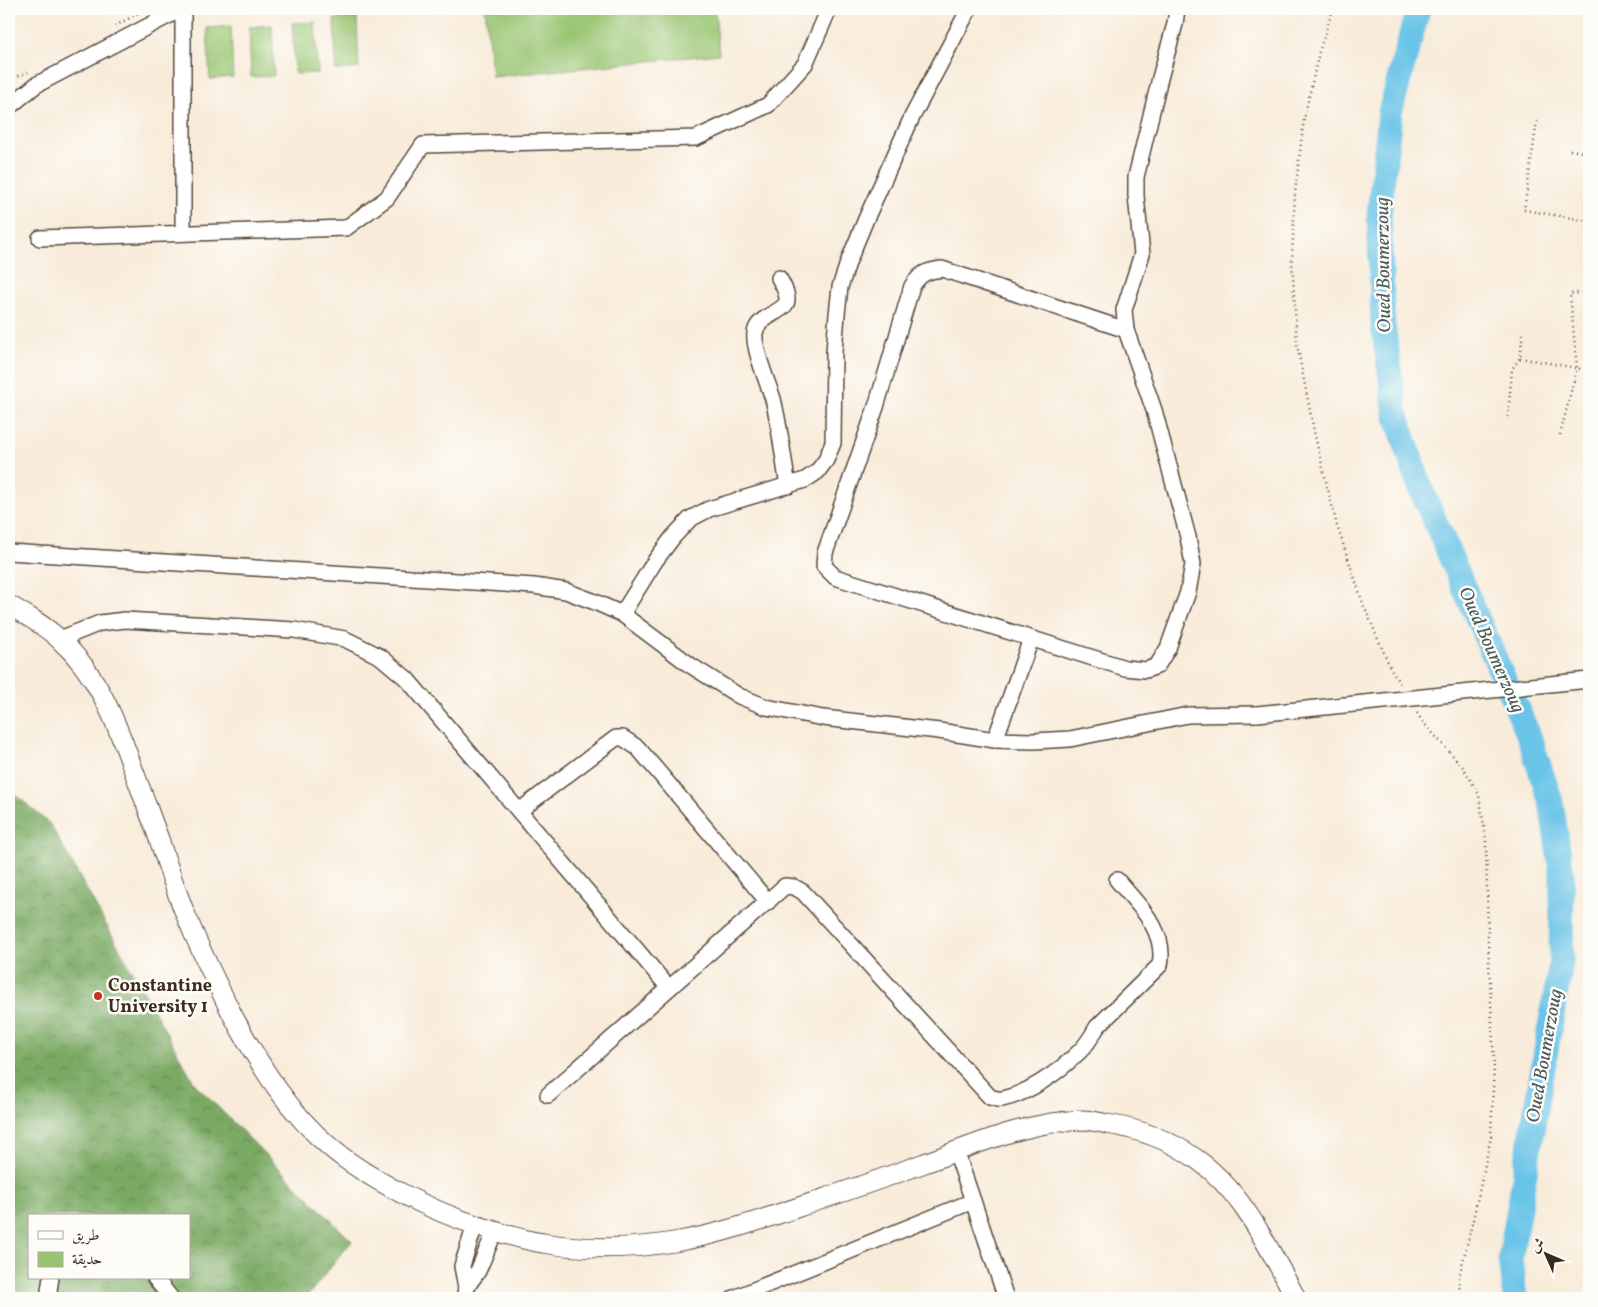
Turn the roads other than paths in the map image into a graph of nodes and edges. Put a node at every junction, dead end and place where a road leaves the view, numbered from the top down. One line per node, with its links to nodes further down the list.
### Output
1 (182, 9): 5 (street); 6 (street)
2 (829, 9): 6 (street)
3 (969, 9): 10 (street)
4 (1177, 9): 9 (street)
5 (9, 108)
6 (183, 233): 7 (street)
7 (40, 238)
8 (779, 278): 10 (street)
9 (1126, 330): 15 (street); 15 (street)
10 (788, 486): 13 (street)
11 (9, 552): 13 (street)
12 (9, 605): 14 (main road)
13 (622, 614): 17 (street)
14 (60, 639): 18 (street); 25 (main road)
15 (1031, 639): 17 (street)
16 (1589, 680): 17 (street, bridge)
17 (995, 740)
18 (519, 811): 20 (street); 21 (street)
19 (1117, 880): 20 (street)
20 (768, 902): 21 (street)
21 (669, 988): 22 (street)
22 (548, 1095)
23 (956, 1151): 24 (street); 26 (main road); 34 (main road)
24 (973, 1201): 32 (street); 33 (street)
25 (475, 1225): 26 (main road); 29 (street)
26 (495, 1231): 29 (street)
27 (51, 1280): 30 (street)
28 (157, 1280): 31 (street)
29 (465, 1293)
30 (50, 1298)
31 (171, 1298)
32 (734, 1298)
33 (1006, 1298)
34 (1296, 1298)

